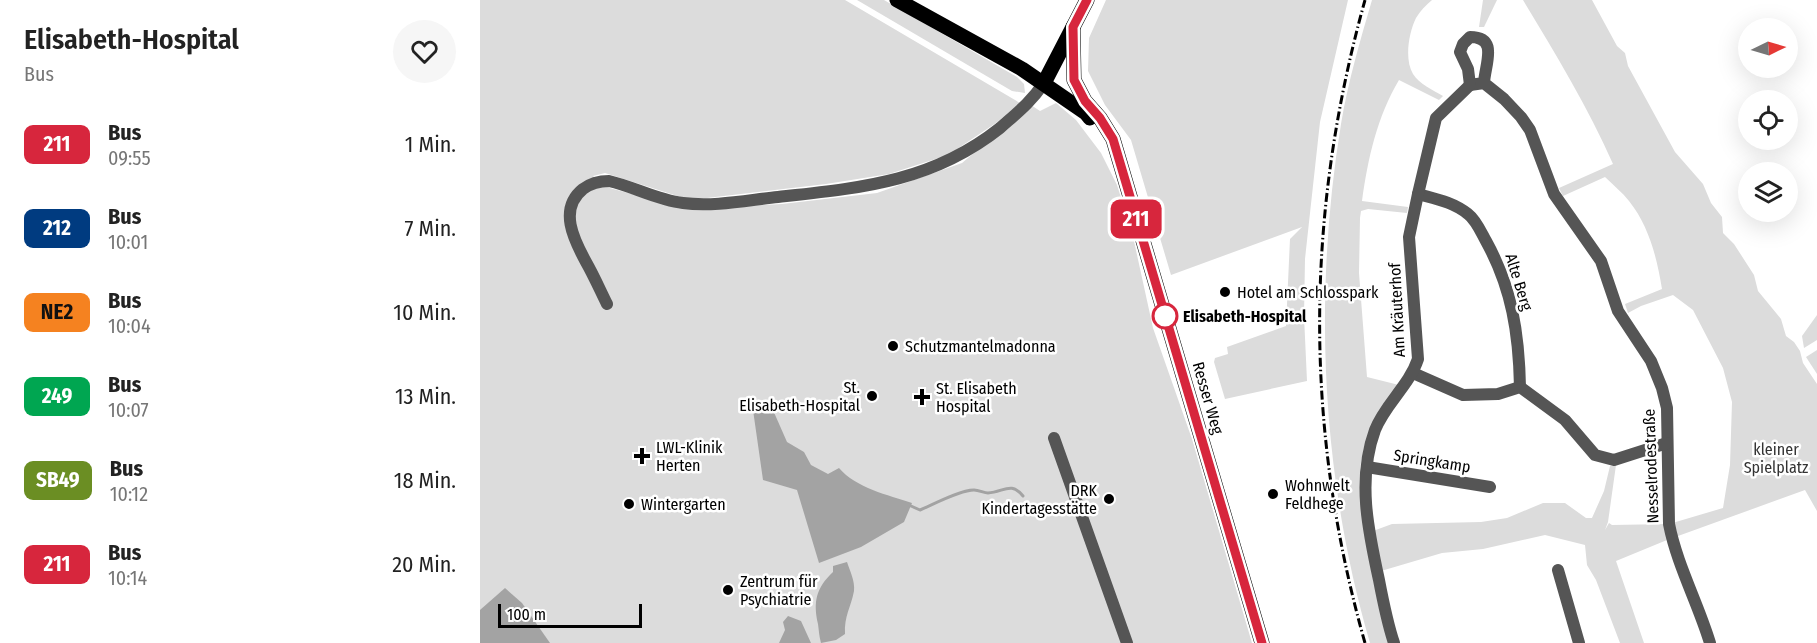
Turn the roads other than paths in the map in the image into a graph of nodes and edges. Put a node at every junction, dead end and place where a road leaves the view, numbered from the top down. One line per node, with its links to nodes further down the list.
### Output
1 (897, 0): 4 (main road, Resser Weg)
2 (1087, 0): 3 (main road)
3 (1073, 27): 4 (main road); 7 (main road, Resser Weg)
4 (1044, 83): 7 (main road, Resser Weg); 9 (street)
5 (1484, 83): 6 (street); 6 (street); 13 (street, Nesselrodestraße)
6 (1470, 85): 8 (street, Am Kräuterhof)
7 (1119, 163): 18 (main road, Resser Weg)
8 (1418, 194): 10 (street, Am Kräuterhof); 11 (street, Alte Berg)
9 (608, 304)
10 (1413, 374): 11 (street); 14 (street, Am Kräuterhof)
11 (1520, 387): 13 (street)
12 (1054, 438): 17 (street)
13 (1667, 443): 21 (street, Nesselrodestraße)
14 (1367, 467): 15 (street, Springkamp); 19 (street, Am Kräuterhof)
15 (1490, 487)
16 (1558, 570): 20 (street)
17 (1127, 643)
18 (1262, 643)
19 (1394, 643)
20 (1580, 643)
21 (1710, 643)

